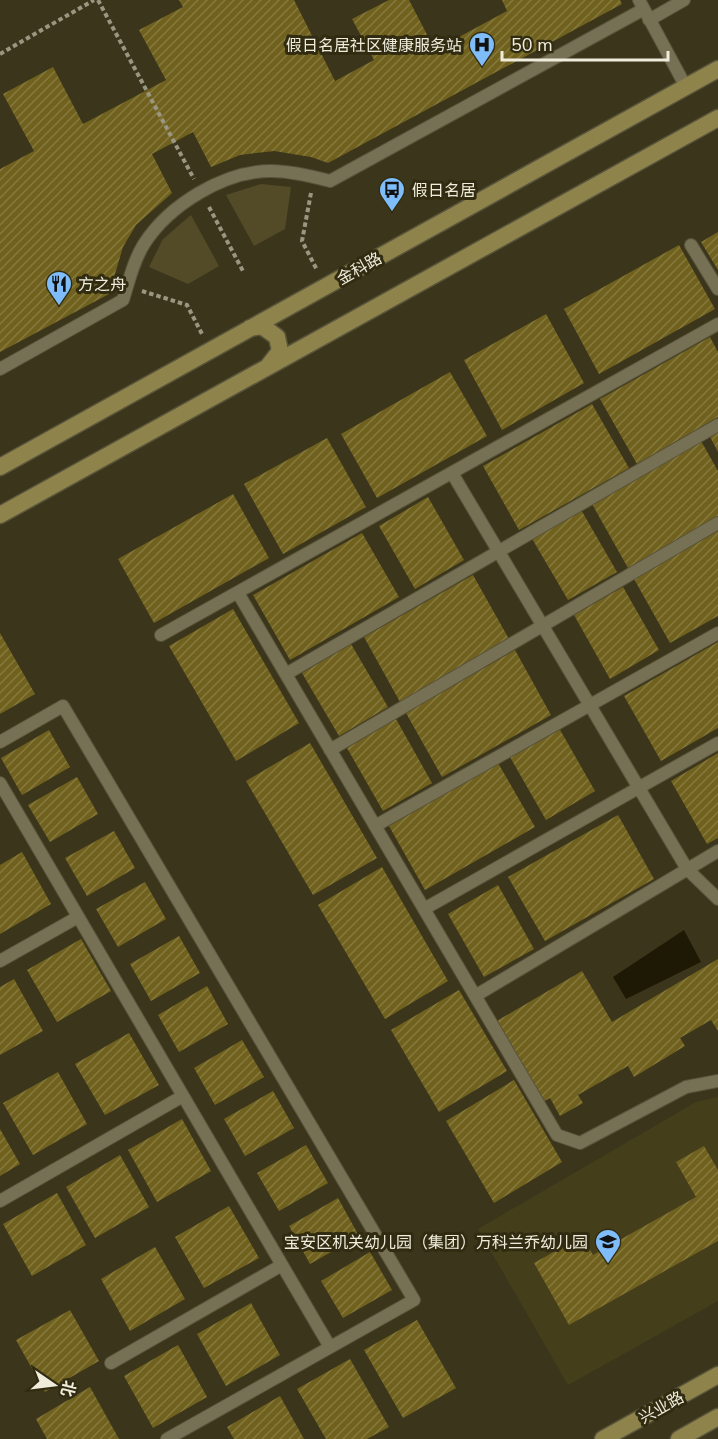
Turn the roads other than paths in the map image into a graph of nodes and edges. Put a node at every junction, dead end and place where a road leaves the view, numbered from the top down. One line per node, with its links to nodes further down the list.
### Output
1 (684, 0): 2 (lane)
2 (644, 10): 4 (lane); 11 (lane)
3 (718, 69): 4 (main road, 金科路)
4 (686, 87): 9 (main road, 金科路)
5 (718, 118): 10 (main road)
6 (691, 244): 7 (lane)
7 (718, 289)
8 (718, 324): 14 (lane)
9 (249, 329): 10 (main road); 13 (main road, 金科路)
10 (269, 366): 15 (main road)
11 (0, 369)
12 (718, 425): 17 (lane)
13 (0, 467)
14 (452, 473): 17 (lane); 18 (lane)
15 (0, 514)
16 (718, 523): 19 (lane)
17 (499, 551): 19 (lane); 22 (lane)
18 (238, 593): 21 (lane); 22 (lane)
19 (542, 625): 23 (lane); 26 (lane)
20 (718, 633): 23 (lane)
21 (161, 635)
22 (286, 674): 26 (lane)
23 (590, 705): 28 (lane); 29 (lane)
24 (0, 742): 41 (lane)
25 (718, 743): 28 (lane)
26 (330, 750): 29 (lane)
27 (0, 783): 34 (lane)
28 (639, 787): 31 (lane); 33 (lane)
29 (375, 826): 33 (lane)
30 (718, 851): 31 (lane)
31 (687, 868): 32 (lane); 36 (lane)
32 (718, 899)
33 (424, 909): 36 (lane)
34 (78, 917): 35 (lane); 38 (lane)
35 (0, 961)
36 (475, 996): 37 (lane)
37 (718, 1081)
38 (183, 1096): 39 (lane); 40 (lane)
39 (0, 1201)
40 (282, 1265): 41 (lane); 42 (lane)
41 (330, 1347): 45 (lane)
42 (111, 1363)
43 (718, 1375): 46 (main road, 兴业路)
44 (718, 1417): 47 (main road)
45 (167, 1439)
46 (603, 1439)
47 (679, 1439)

